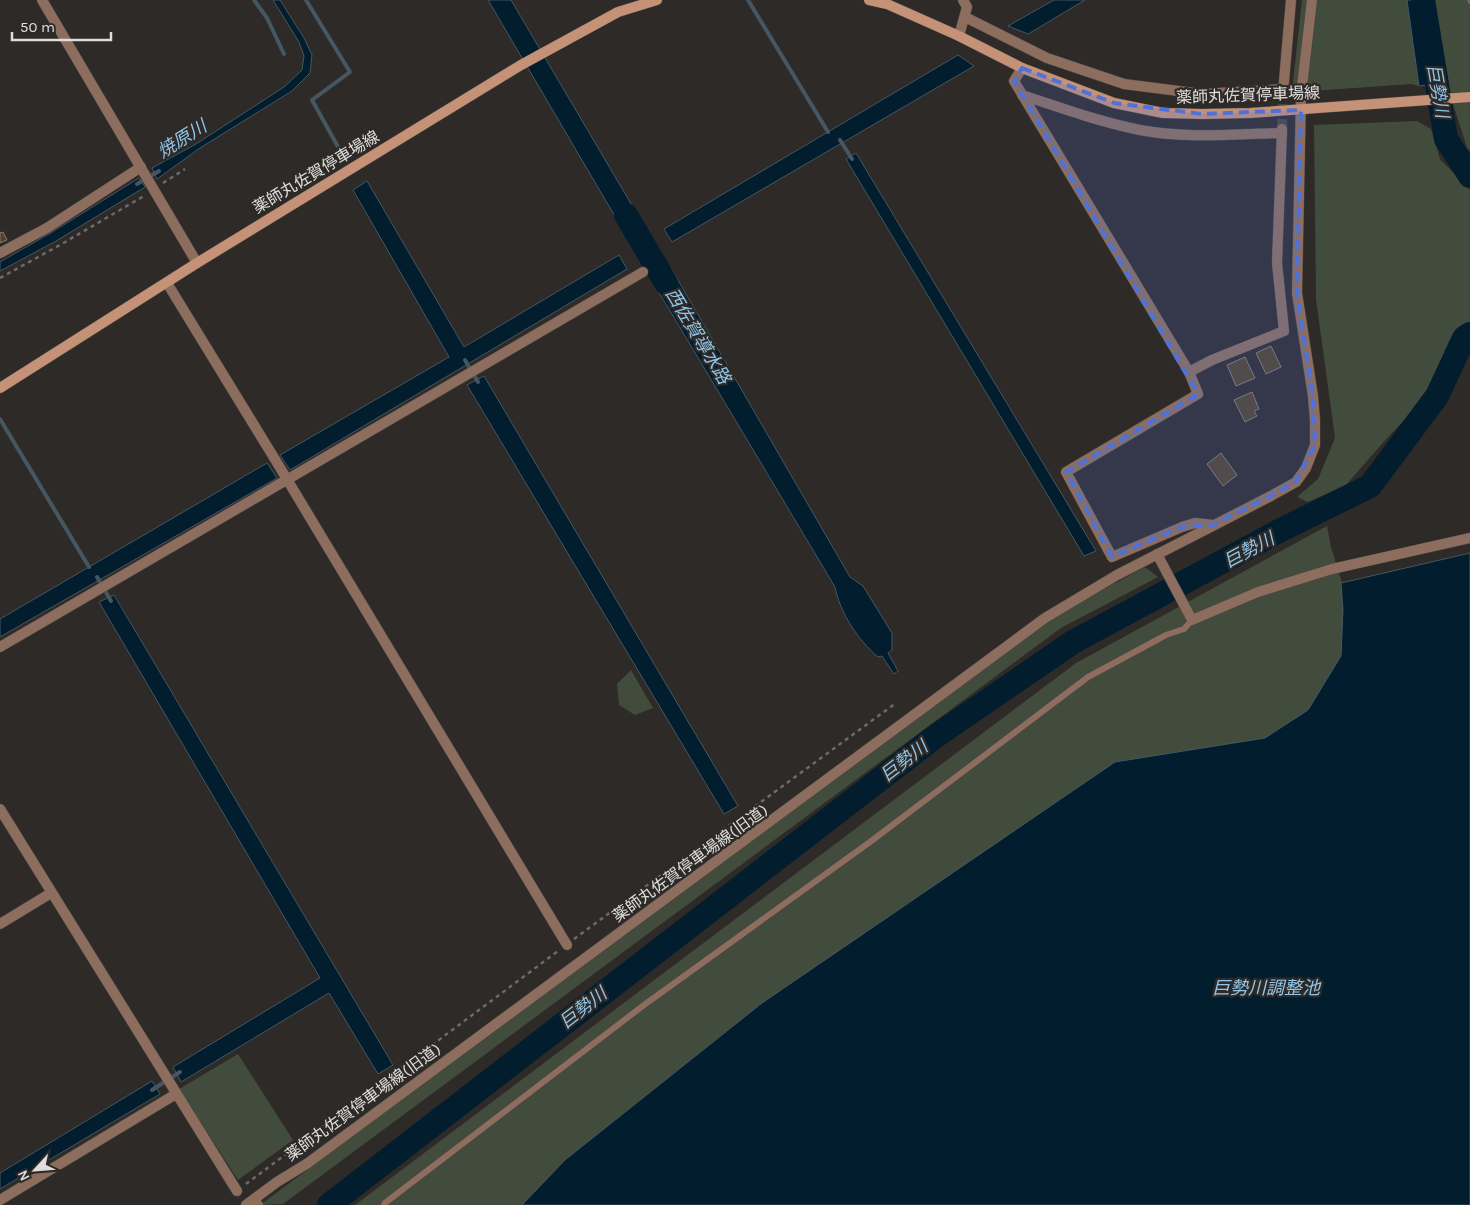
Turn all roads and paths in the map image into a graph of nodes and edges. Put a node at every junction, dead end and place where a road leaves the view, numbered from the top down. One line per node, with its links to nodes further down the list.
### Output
1 (42, 0): 15 (street)
2 (657, 0): 19 (main road, 薬師丸佐賀停車場線)
3 (869, 0): 10 (main road, 薬師丸佐賀停車場線)
4 (963, 0): 9 (street)
5 (1290, 0): 9 (street)
6 (1312, 0): 14 (street, 薬師丸佐賀停車場線(旧道))
7 (1468, 0): 8 (path)
8 (1470, 4)
9 (965, 17): 10 (street)
10 (959, 36): 11 (main road, 薬師丸佐賀停車場線)
11 (1022, 68): 12 (street); 14 (main road, 薬師丸佐賀停車場線)
12 (1022, 95): 23 (street); 23 (street)
13 (1470, 97): 14 (main road, 薬師丸佐賀停車場線)
14 (1304, 110): 26 (street, 薬師丸佐賀停車場線(旧道))
15 (141, 167): 17 (street); 18 (street)
16 (185, 169): 17 (path)
17 (154, 190): 19 (street); 21 (path)
18 (0, 253)
19 (197, 263): 22 (main road, 薬師丸佐賀停車場線)
20 (643, 272): 25 (street)
21 (0, 278)
22 (167, 283): 24 (main road, 薬師丸佐賀停車場線); 25 (street)
23 (1188, 372): 26 (street)
24 (0, 388)
25 (288, 480): 30 (street); 34 (street)
26 (1214, 525): 28 (street, 薬師丸佐賀停車場線(旧道))
27 (1470, 538): 29 (street)
28 (1157, 554): 29 (street); 38 (street, 薬師丸佐賀停車場線(旧道))
29 (1192, 620): 39 (lane)
30 (0, 647)
31 (0, 809): 32 (street)
32 (52, 893): 33 (street); 35 (street)
33 (0, 924)
34 (566, 945)
35 (176, 1094): 36 (street); 37 (street)
36 (237, 1191)
37 (0, 1200)
38 (252, 1203)
39 (384, 1204)

